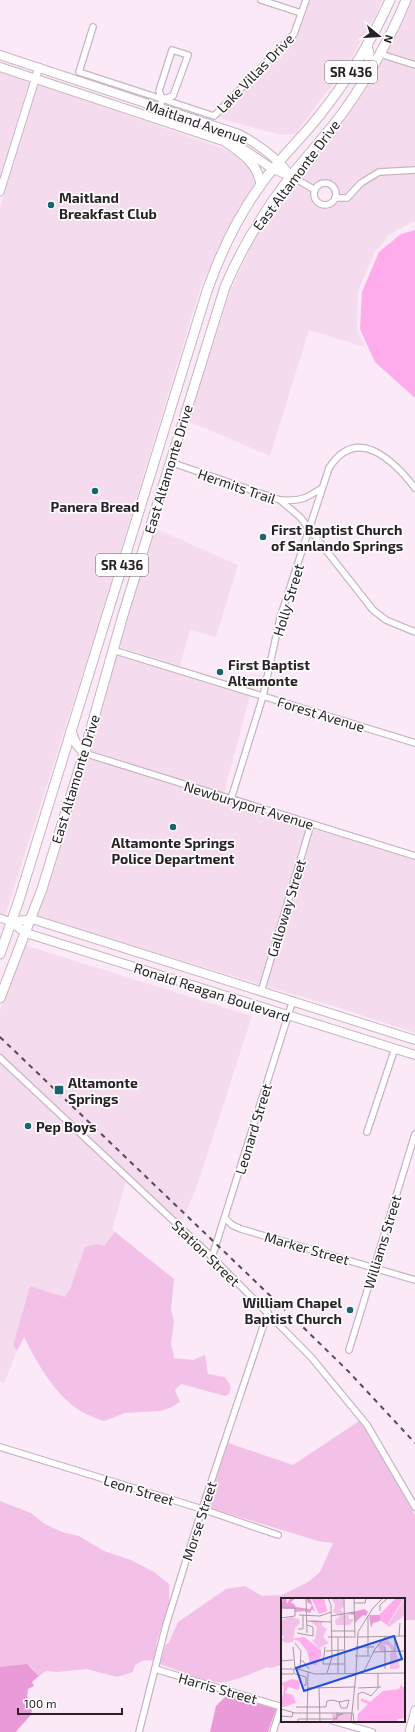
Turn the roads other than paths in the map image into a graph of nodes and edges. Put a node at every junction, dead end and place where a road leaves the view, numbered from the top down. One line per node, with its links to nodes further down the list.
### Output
1 (261, 0): 5 (street)
2 (306, 0): 5 (street, Lake Villas Drive)
3 (390, 0): 6 (main road, SR 436)
4 (406, 0): 9 (main road, East Altamonte Drive / SR 436)
5 (302, 13): 16 (street, Lake Villas Drive)
6 (378, 26): 8 (main road, SR 436); 9 (main road)
7 (93, 27): 16 (street, Lake Villas Drive)
8 (367, 45): 14 (main road); 20 (main road, SR 436)
9 (380, 54): 11 (street); 14 (main road, East Altamonte Drive / SR 436)
10 (0, 55): 13 (main road, Maitland Avenue)
11 (415, 65)
12 (0, 67): 15 (main road, Maitland Avenue)
13 (39, 68): 15 (street); 17 (main road, Maitland Avenue)
14 (369, 73): 23 (main road, East Altamonte Drive / SR 436)
15 (35, 79): 18 (main road, Maitland Avenue); 26 (street)
16 (162, 99): 16 (street); 17 (street)
17 (160, 108): 18 (street); 20 (main road, Maitland Avenue)
18 (157, 119): 19 (main road, Maitland Avenue)
19 (226, 142): 21 (main road, Maitland Avenue); 24 (main road)
20 (280, 161): 21 (main road, SR 436); 23 (main road, Maitland Avenue)
21 (273, 169): 23 (main road, Maitland Avenue); 24 (main road, SR 436)
22 (415, 170): 27 (street)
23 (291, 176): 25 (street); 29 (main road, East Altamonte Drive / SR 436)
24 (261, 184): 28 (main road, East Altamonte Drive / SR 436)
25 (315, 190): 27 (street); 27 (street)
26 (0, 192)
27 (335, 198)
28 (192, 340): 29 (main road); 30 (main road, East Altamonte Drive / SR 436)
29 (203, 357): 32 (main road, East Altamonte Drive / SR 436)
30 (161, 441): 31 (main road, East Altamonte Drive / SR 436); 32 (main road)
31 (156, 456): 33 (main road); 38 (main road, East Altamonte Drive / SR 436)
32 (170, 462): 33 (main road, East Altamonte Drive / SR 436); 36 (street, Hermits Trail)
33 (165, 480): 39 (main road, East Altamonte Drive / SR 436)
34 (323, 488): 35 (street, Holly Street); 36 (street); 37 (street, Holly Street)
35 (415, 488)
36 (280, 500): 37 (street, Hermits Trail)
37 (310, 529): 40 (street, Hermits Trail); 42 (street, Holly Street)
38 (114, 591): 39 (main road); 43 (main road, East Altamonte Drive / SR 436)
39 (123, 615): 41 (main road, East Altamonte Drive / SR 436)
40 (415, 632)
41 (113, 650): 42 (street, Forest Avenue); 45 (main road, East Altamonte Drive / SR 436)
42 (263, 696): 44 (street, Forest Avenue); 46 (street, Holly Street)
43 (71, 731): 45 (main road); 51 (main road, East Altamonte Drive / SR 436)
44 (415, 743)
45 (84, 753): 46 (street, Newburyport Avenue); 50 (main road, East Altamonte Drive / SR 436)
46 (230, 799): 47 (street, Newburyport Avenue)
47 (311, 824): 48 (street, Newburyport Avenue); 54 (street, Galloway Street)
48 (415, 856)
49 (0, 918): 51 (street, Ronald Reagan Boulevard)
50 (32, 919): 51 (main road, Ronald Reagan Boulevard); 52 (main road, East Altamonte Drive / SR 436); 54 (main road, Ronald Reagan Boulevard)
51 (12, 922): 52 (main road, Ronald Reagan Boulevard); 53 (main road, East Altamonte Drive / SR 436)
52 (26, 933): 55 (main road, East Altamonte Drive / SR 436); 57 (main road, Ronald Reagan Boulevard)
53 (0, 954)
54 (261, 992): 56 (main road, Ronald Reagan Boulevard)
55 (0, 998)
56 (293, 1000): 57 (street, Leonard Street); 58 (main road, Ronald Reagan Boulevard)
57 (289, 1016): 59 (main road, Ronald Reagan Boulevard); 64 (street, Leonard Street)
58 (415, 1040)
59 (395, 1048): 60 (main road, Ronald Reagan Boulevard); 62 (street)
60 (415, 1055)
61 (0, 1058): 65 (street, Station Street)
62 (367, 1132)
63 (415, 1134): 66 (street, Williams Street)
64 (225, 1218): 65 (street, Leonard Street); 66 (street, Marker Street)
65 (212, 1258): 68 (street, Station Street)
66 (375, 1267): 67 (street, Marker Street); 69 (street, Williams Street)
67 (415, 1280)
68 (268, 1312): 71 (street, Station Street); 72 (street, Morse Street)
69 (349, 1350)
70 (0, 1447): 72 (street, Leon Street)
71 (415, 1507)
72 (202, 1509): 73 (street, Leon Street); 74 (street, Morse Street)
73 (278, 1535)
74 (155, 1669): 75 (street, Harris Street); 78 (street, Morse Street)
75 (281, 1707): 79 (street)
76 (415, 1710): 81 (street)
77 (337, 1722): 80 (street)
78 (139, 1732)
79 (273, 1732)
80 (372, 1732)
81 (408, 1732)

